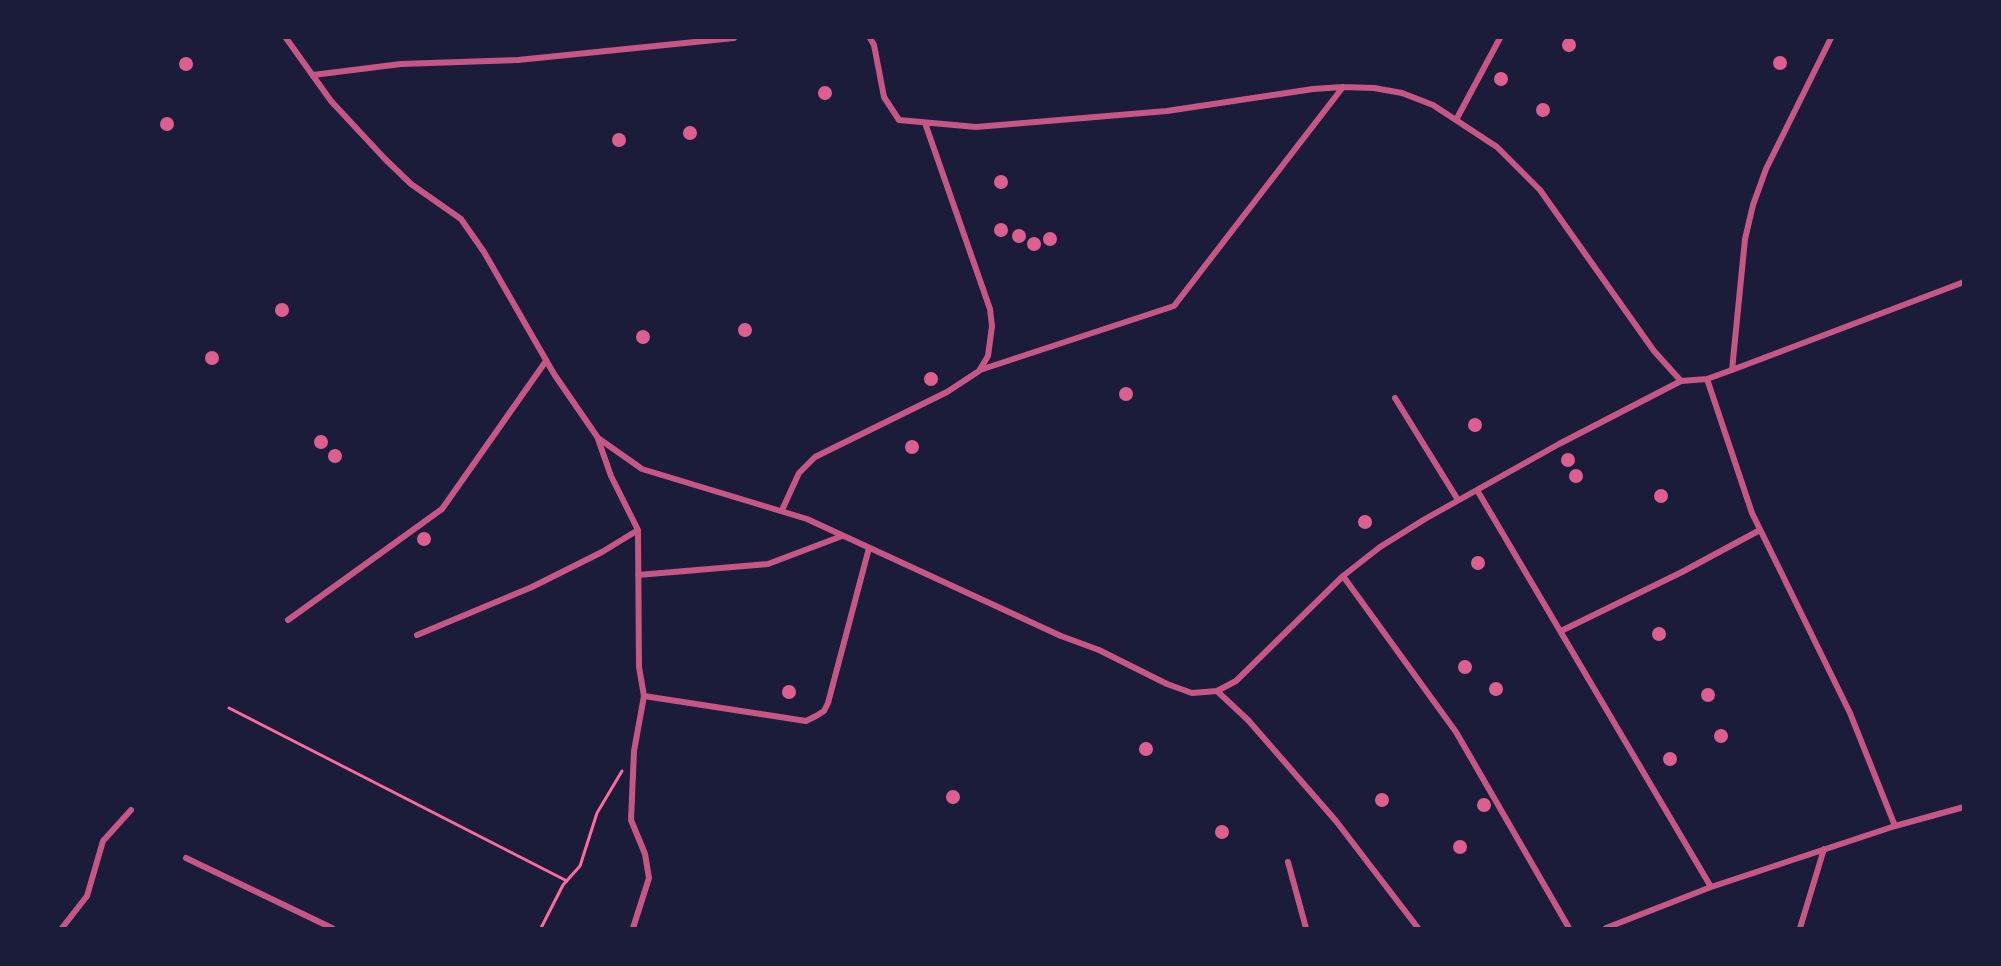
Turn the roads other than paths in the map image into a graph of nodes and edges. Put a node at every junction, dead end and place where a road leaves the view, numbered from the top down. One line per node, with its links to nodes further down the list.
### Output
1 (286, 38): 6 (street)
2 (734, 38): 6 (street)
3 (870, 38): 9 (street)
4 (1500, 38): 8 (street)
5 (1831, 38): 12 (street)
6 (313, 75): 11 (street)
7 (1343, 87): 8 (street); 9 (street); 13 (street)
8 (1456, 120): 15 (street)
9 (925, 123): 13 (street)
10 (1964, 282): 12 (street)
11 (546, 361): 17 (street); 27 (street)
12 (1732, 370): 14 (street)
13 (979, 371): 20 (street)
14 (1707, 379): 15 (street); 22 (street)
15 (1681, 381): 18 (street)
16 (1395, 398): 19 (street)
17 (598, 438): 20 (street); 21 (street)
18 (1477, 490): 19 (street); 28 (street)
19 (1458, 500): 26 (street)
20 (782, 510): 23 (street)
21 (638, 530): 25 (street); 29 (street)
22 (1760, 530): 28 (street); 34 (street)
23 (842, 536): 24 (street); 25 (street)
24 (869, 548): 30 (street); 31 (street)
25 (638, 575): 31 (street)
26 (1344, 576): 30 (street); 44 (street)
27 (288, 620)
28 (1561, 631): 38 (street)
29 (417, 635)
30 (1217, 691): 43 (street)
31 (644, 696): 41 (street)
32 (1964, 807): 34 (street)
33 (131, 810): 39 (street)
34 (1894, 826): 35 (street)
35 (1824, 849): 38 (street); 46 (street)
36 (186, 858): 40 (street)
37 (1288, 862): 42 (street)
38 (1711, 887): 45 (street)
39 (62, 928)
40 (332, 928)
41 (633, 928)
42 (1306, 928)
43 (1418, 928)
44 (1569, 928)
45 (1606, 928)
46 (1800, 928)

